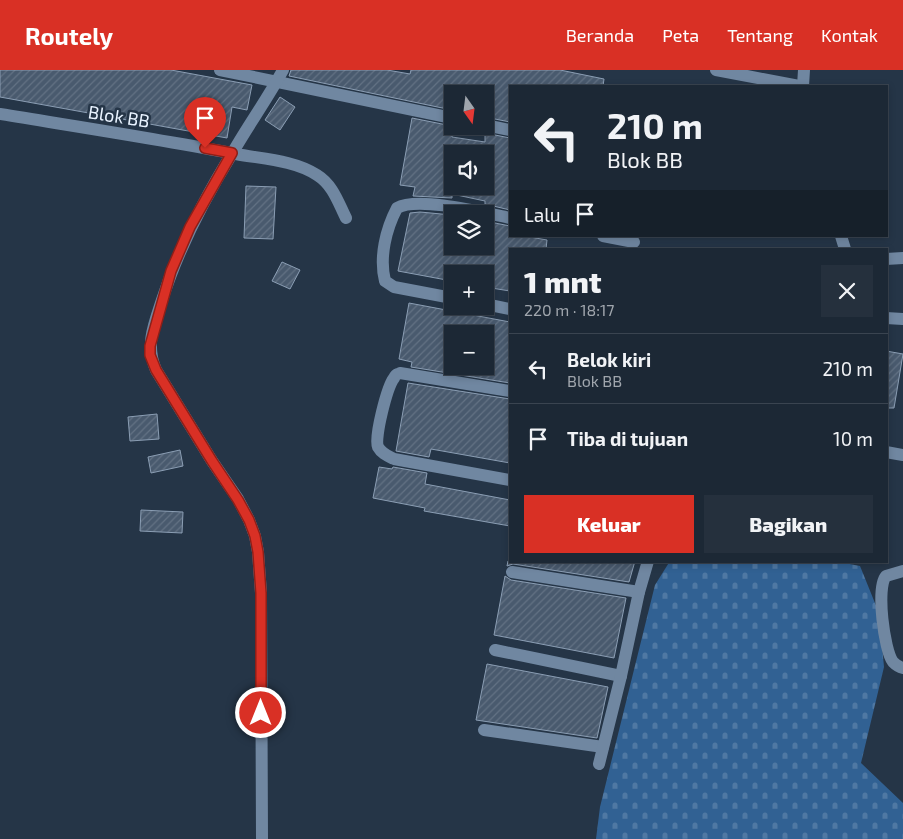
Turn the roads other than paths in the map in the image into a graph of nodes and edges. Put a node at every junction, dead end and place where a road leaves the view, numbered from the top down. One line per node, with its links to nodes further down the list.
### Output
1 (220, 70): 5 (street)
2 (283, 70): 5 (street)
3 (716, 70): 6 (street)
4 (804, 70): 7 (street)
5 (276, 82): 9 (street); 12 (street)
6 (794, 85)
7 (803, 85)
8 (0, 114): 12 (street, Blok BB)
9 (444, 116)
10 (494, 127): 11 (street)
11 (509, 130)
12 (232, 153): 13 (street, Blok BB); 38 (street)
13 (346, 218)
14 (509, 218): 19 (street)
15 (608, 237): 16 (street)
16 (634, 242)
17 (903, 258): 18 (street)
18 (888, 259)
19 (444, 296)
20 (494, 306): 21 (street)
21 (509, 309)
22 (888, 318): 23 (street)
23 (903, 319)
24 (509, 391): 27 (street)
25 (888, 452): 26 (street)
26 (903, 455)
27 (509, 480)
28 (647, 563): 31 (street)
29 (903, 571): 33 (street)
30 (512, 572): 31 (street)
31 (639, 592): 34 (street)
32 (495, 650): 34 (street)
33 (903, 668)
34 (621, 676): 36 (street)
35 (484, 730): 36 (street)
36 (603, 747): 37 (street)
37 (599, 764)
38 (262, 839)

